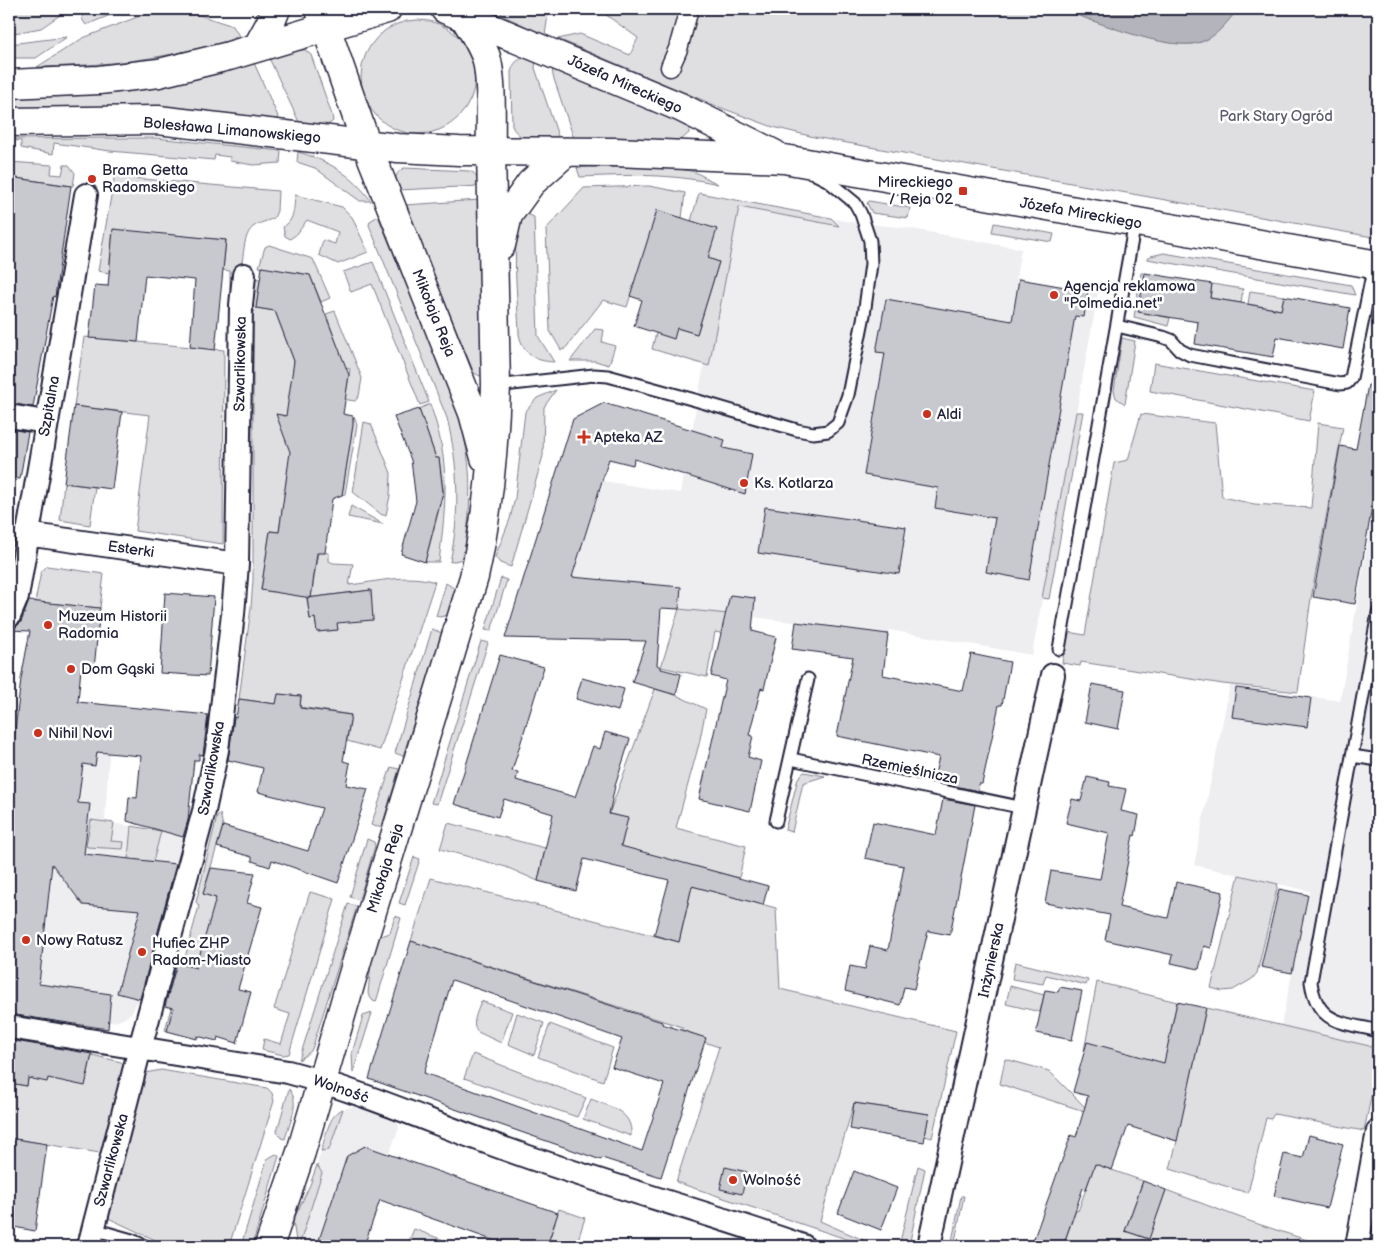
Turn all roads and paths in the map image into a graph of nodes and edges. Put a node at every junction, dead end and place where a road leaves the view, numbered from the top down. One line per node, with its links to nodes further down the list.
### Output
1 (276, 9): 6 (main road)
2 (387, 9): 5 (main road)
3 (688, 9): 7 (street)
4 (456, 11): 11 (main road, Mikołaja Reja); 13 (main road, Józefa Mireckiego)
5 (322, 18): 6 (main road); 10 (main road, Mikołaja Reja)
6 (258, 46): 8 (main road)
7 (670, 67)
8 (9, 84)
9 (9, 122): 10 (main road, Bolesława Limanowskiego)
10 (366, 143): 11 (main road, Bolesława Limanowskiego); 23 (main road, Mikołaja Reja)
11 (490, 151): 12 (main road, Józefa Mireckiego); 18 (main road, Mikołaja Reja)
12 (566, 152): 13 (main road, Józefa Mireckiego); 18 (main road)
13 (784, 159): 15 (main road, Józefa Mireckiego); 20 (lane)
14 (86, 195): 22 (street, Szpitalna)
15 (1135, 222): 16 (main road, Józefa Mireckiego); 19 (lane)
16 (1377, 265): 19 (lane)
17 (244, 275): 25 (street, Szwarlikowska)
18 (494, 291): 20 (main road, Mikołaja Reja)
19 (1117, 326): 28 (lane)
20 (496, 386): 23 (main road, Mikołaja Reja)
21 (9, 416): 22 (street)
22 (46, 422): 24 (street, Szpitalna)
23 (489, 487): 39 (main road, Mikołaja Reja)
24 (26, 534): 25 (street, Esterki); 27 (street, Szpitalna)
25 (237, 564): 38 (street, Szwarlikowska)
26 (1378, 614): 31 (lane)
27 (9, 616)
28 (1059, 650)
29 (1053, 674): 34 (street, Inżynierska)
30 (808, 679): 32 (lane)
31 (1352, 756): 33 (lane); 37 (lane)
32 (791, 759): 34 (lane, Rzemieślnicza); 35 (lane)
33 (1378, 760)
34 (1024, 808): 45 (street, Inżynierska)
35 (776, 821)
36 (9, 1027): 38 (street, Wolność)
37 (1378, 1031)
38 (140, 1048): 39 (street, Wolność); 41 (street, Szwarlikowska)
39 (322, 1081): 43 (main road, Mikołaja Reja); 44 (street, Wolność)
40 (1378, 1131): 46 (street)
41 (91, 1238): 42 (lane)
42 (145, 1246)
43 (269, 1246)
44 (803, 1246)
45 (929, 1246)
46 (1357, 1246)

